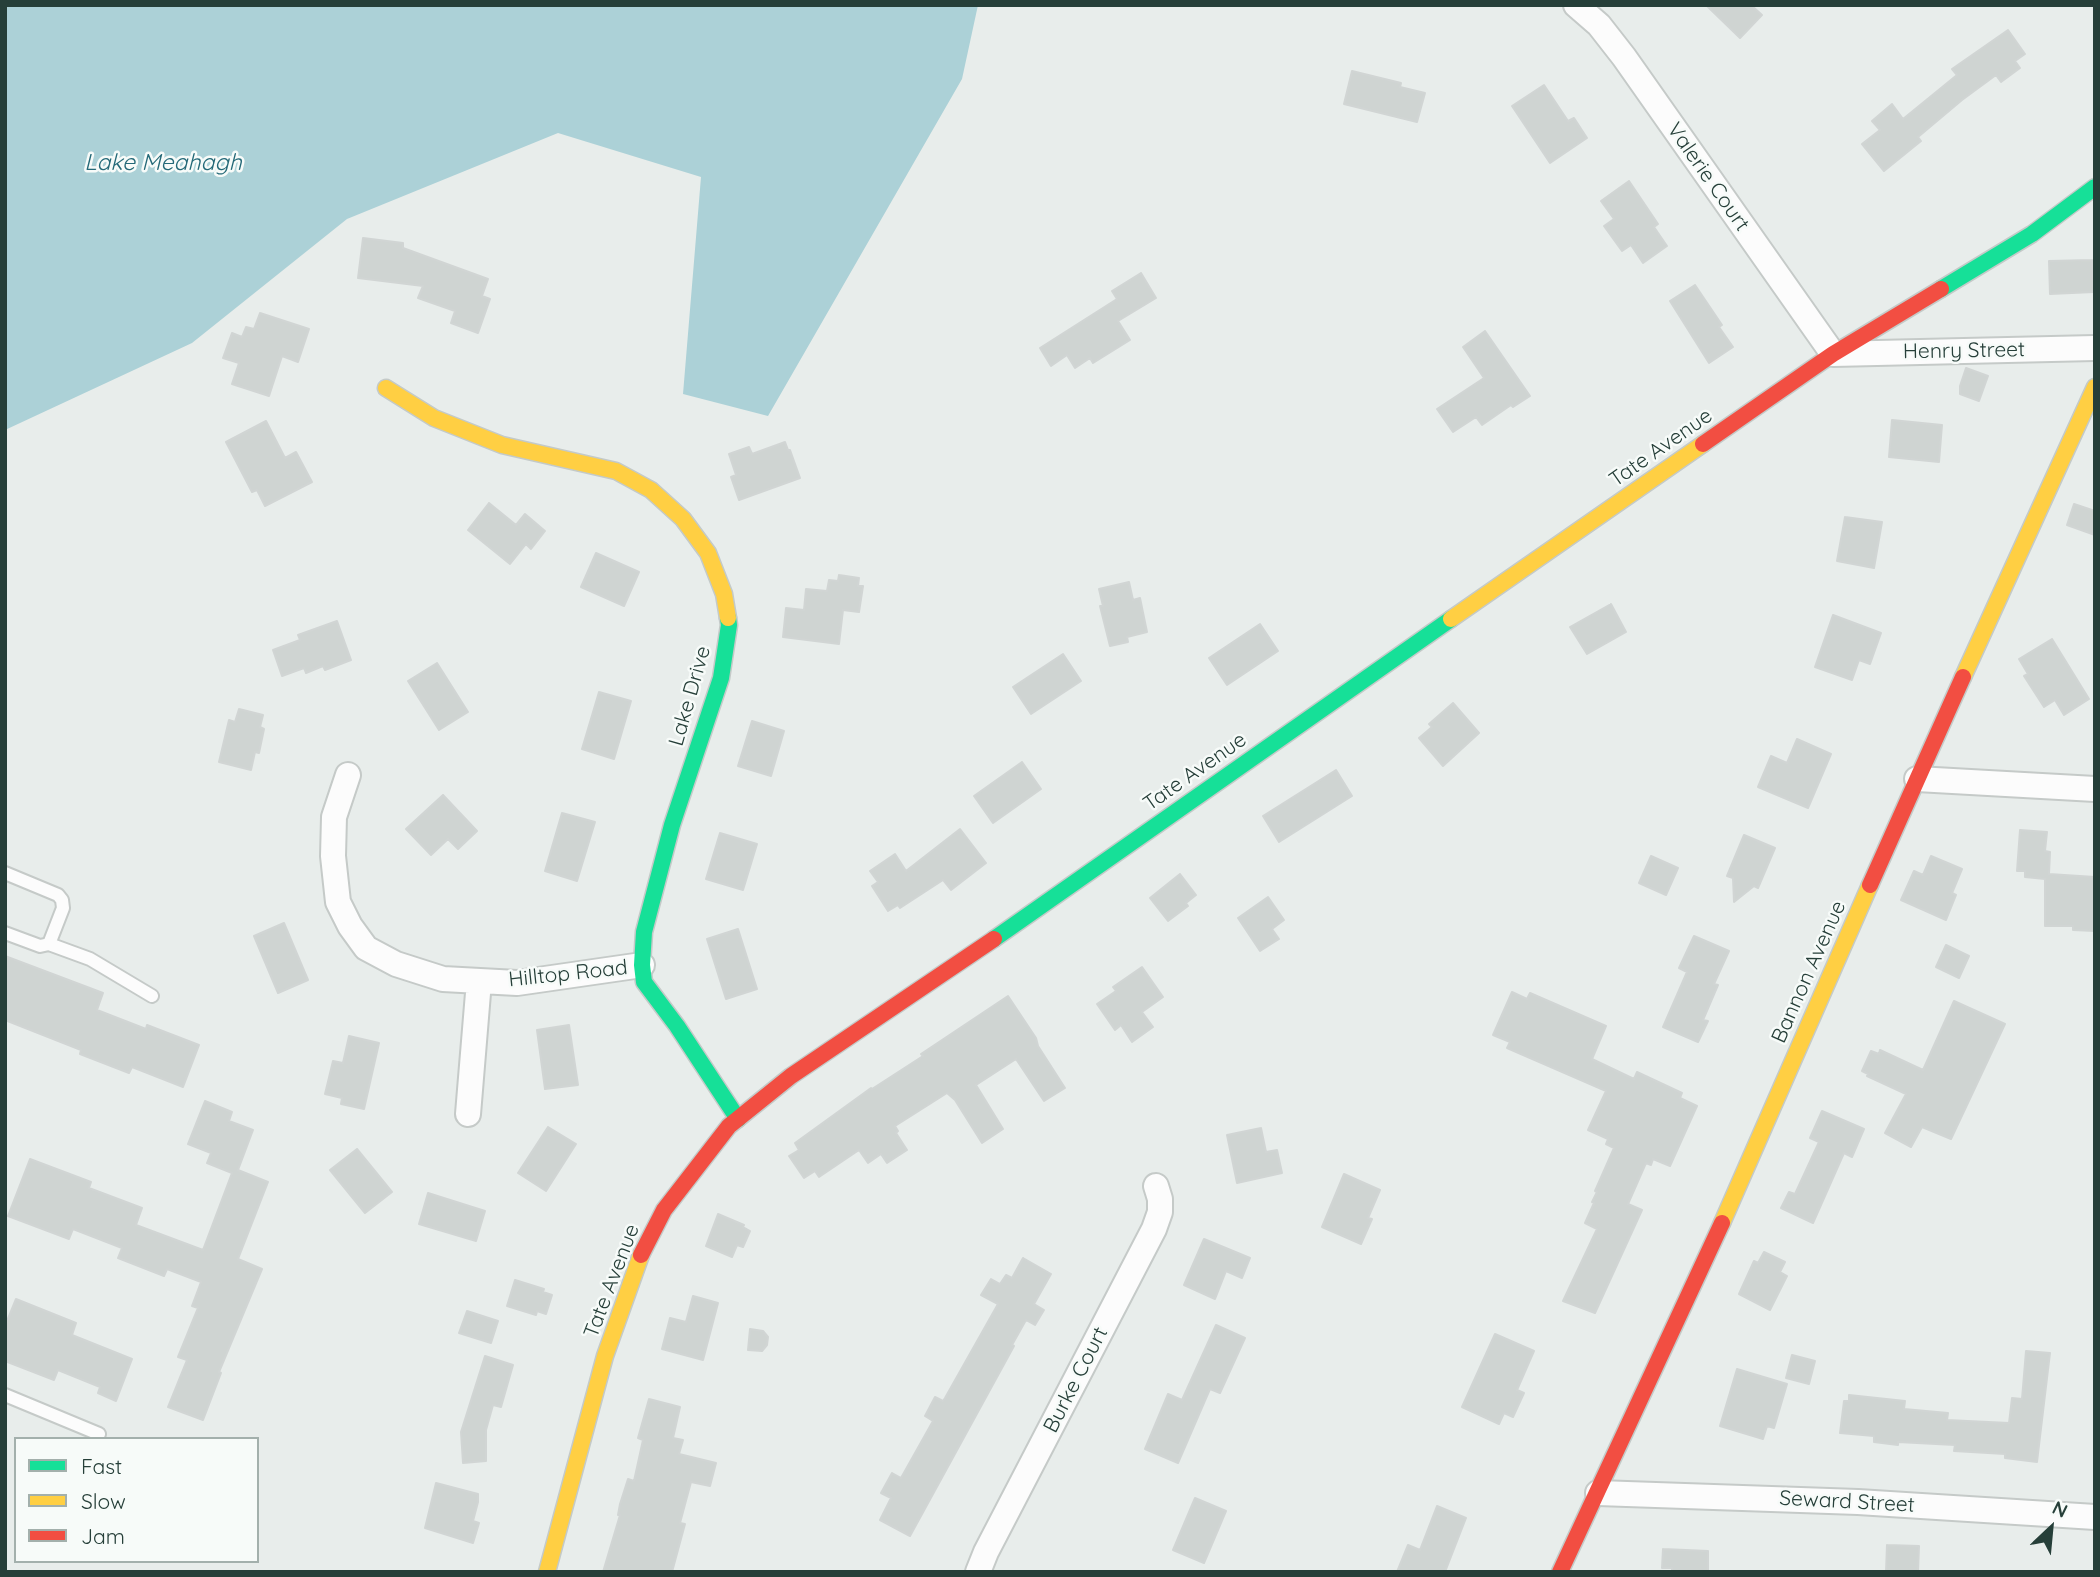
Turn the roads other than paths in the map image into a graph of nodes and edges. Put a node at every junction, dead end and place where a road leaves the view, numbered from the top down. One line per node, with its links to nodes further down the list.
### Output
1 (1576, 5): 4 (street, Valerie Court)
2 (2095, 187): 4 (street, Tate Avenue)
3 (2095, 348): 4 (street, Henry Street)
4 (1833, 354): 17 (street, Tate Avenue)
5 (2095, 387): 8 (street, Bannon Avenue)
6 (386, 388): 13 (street, Lake Drive)
7 (348, 775): 14 (street, Hilltop Road)
8 (1917, 779): 9 (street); 21 (street, Bannon Avenue)
9 (2095, 789)
10 (5, 873): 12 (lane)
11 (5, 933): 12 (lane)
12 (49, 944): 15 (lane)
13 (642, 965): 14 (street, Hilltop Road); 17 (street, Hilltop Road)
14 (479, 981): 16 (street)
15 (152, 996)
16 (468, 1114)
17 (738, 1119): 23 (street, Tate Avenue)
18 (1156, 1186): 24 (street, Burke Court)
19 (5, 1395): 20 (lane)
20 (99, 1434)
21 (1598, 1493): 22 (street, Seward Street); 25 (street, Bannon Avenue)
22 (2095, 1517)
23 (547, 1572)
24 (978, 1572)
25 (1560, 1572)

